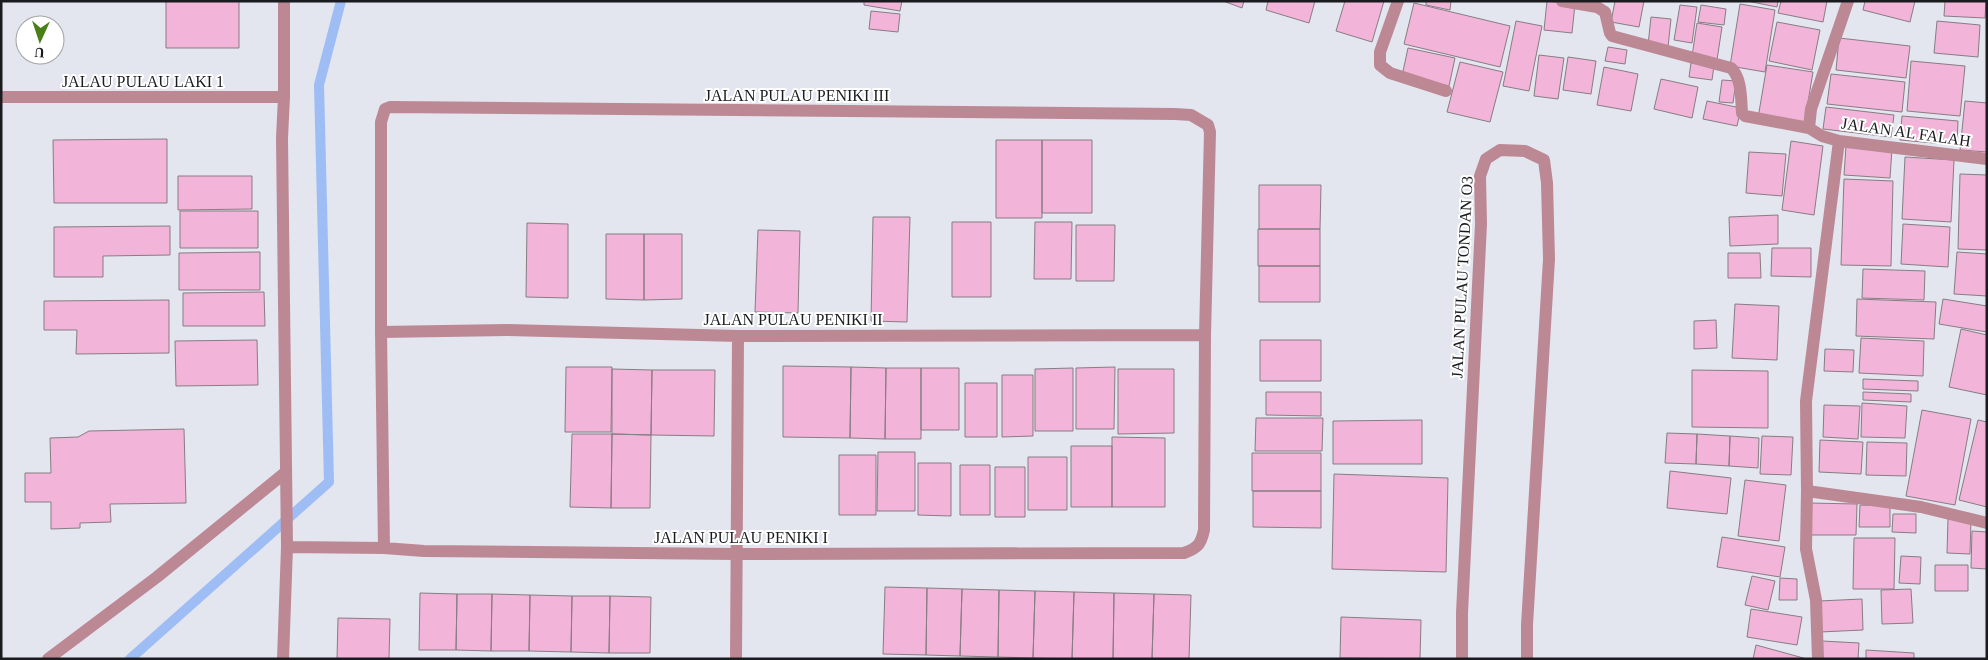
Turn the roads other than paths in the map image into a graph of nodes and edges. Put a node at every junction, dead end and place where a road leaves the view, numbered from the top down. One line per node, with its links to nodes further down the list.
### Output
1 (284, 1): 7 (street)
2 (1398, 1): 5 (street)
3 (1562, 1): 8 (street)
4 (1848, 1): 8 (street)
5 (1446, 91)
6 (1, 97): 7 (street, JALAU PULAU LAKI 1)
7 (284, 97): 14 (street)
8 (1809, 128): 9 (street, JALAN AL FALAH)
9 (1839, 141): 10 (street, JALAN AL FALAH); 15 (street)
10 (1987, 159)
11 (381, 332): 12 (street, JALAN PULAU PENIKI III); 13 (street, JALAN PULAU PENIKI II); 18 (street)
12 (1205, 335): 13 (street, JALAN PULAU PENIKI II); 19 (street, JALAN PULAU PENIKI I)
13 (738, 336): 19 (street)
14 (286, 472): 17 (street); 20 (street)
15 (1807, 491): 16 (street); 25 (street)
16 (1987, 523)
17 (288, 547): 18 (street, JALAN PULAU PENIKI I); 21 (street)
18 (384, 548): 19 (street, JALAN PULAU PENIKI I)
19 (736, 554): 22 (street)
20 (48, 659)
21 (283, 659)
22 (736, 659)
23 (1462, 659): 24 (street, JALAN PULAU TONDAN O3)
24 (1527, 659)
25 (1818, 659)

